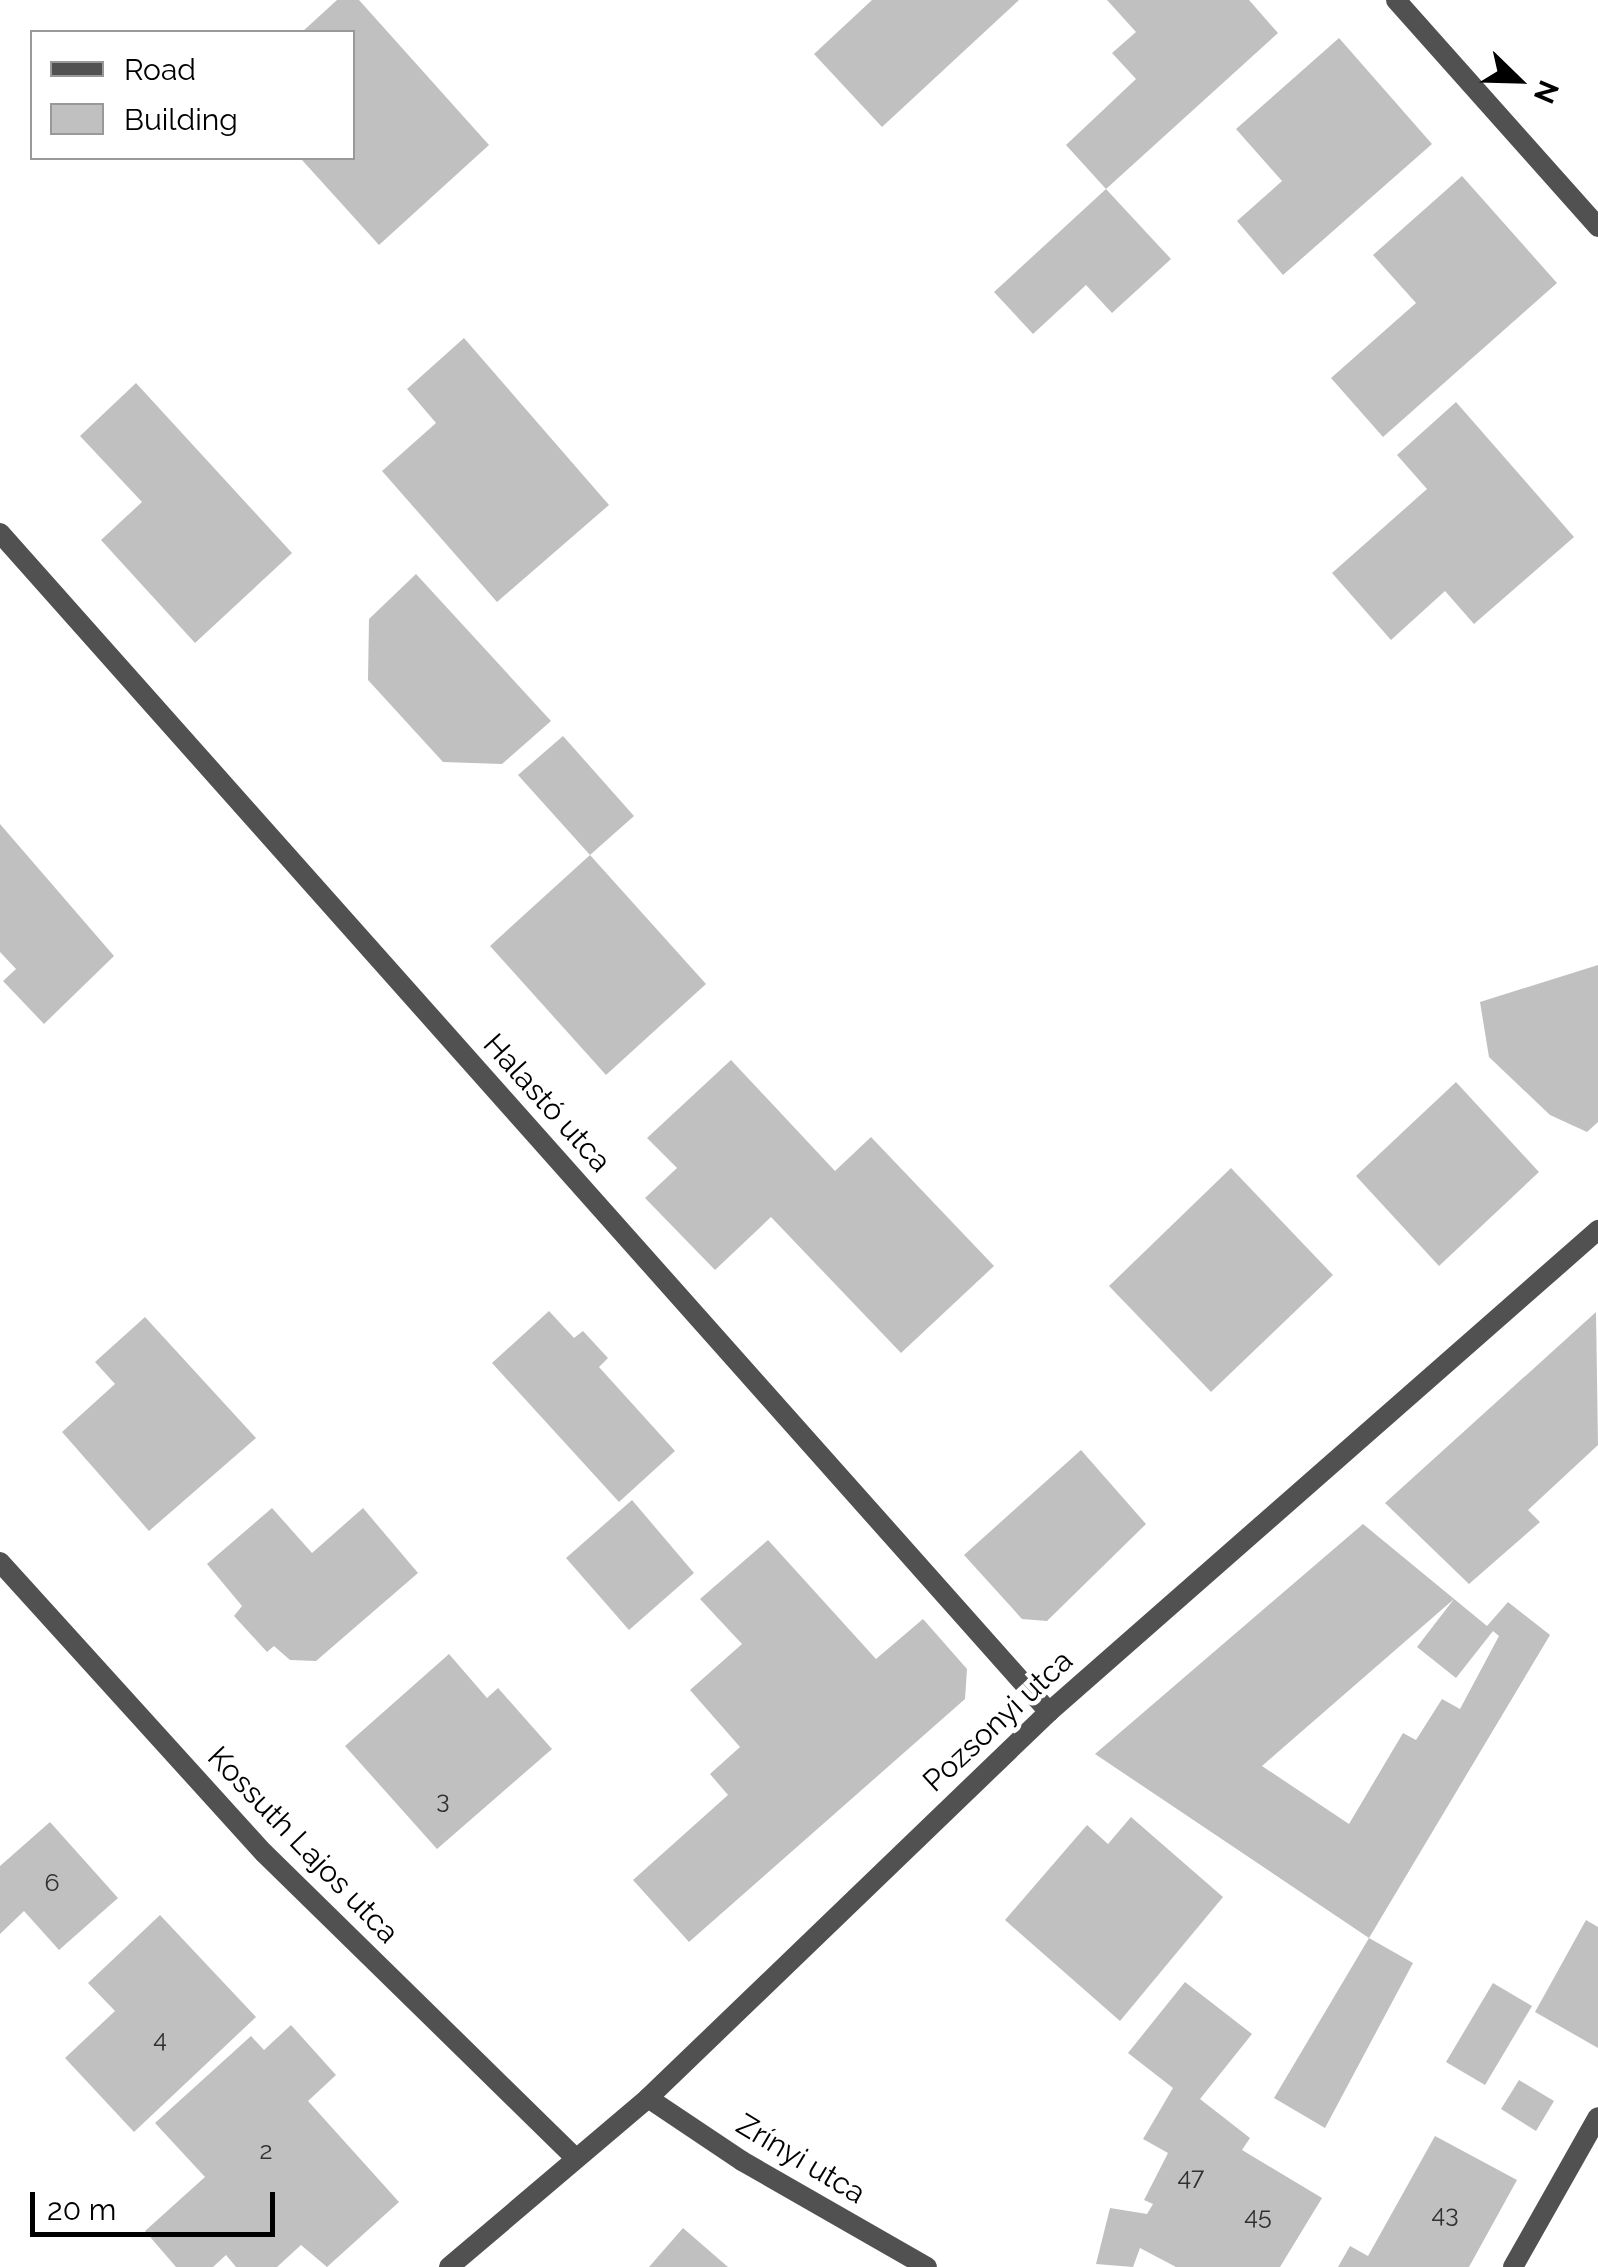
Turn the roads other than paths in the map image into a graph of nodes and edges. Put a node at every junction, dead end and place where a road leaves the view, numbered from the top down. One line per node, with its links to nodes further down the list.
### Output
1 (1396, 0): 2 (street)
2 (1598, 227)
3 (0, 533): 6 (street, Halastó utca)
4 (1598, 1230): 6 (street, Pozsonyi utca)
5 (0, 1562): 9 (street, Kossuth Lajos utca)
6 (1049, 1712): 7 (street, Pozsonyi utca)
7 (648, 2098): 9 (street, Pozsonyi utca); 11 (street, Zrínyi utca)
8 (1598, 2117): 12 (street)
9 (575, 2158): 10 (street, Pozsonyi utca)
10 (449, 2267)
11 (927, 2267)
12 (1513, 2267)

